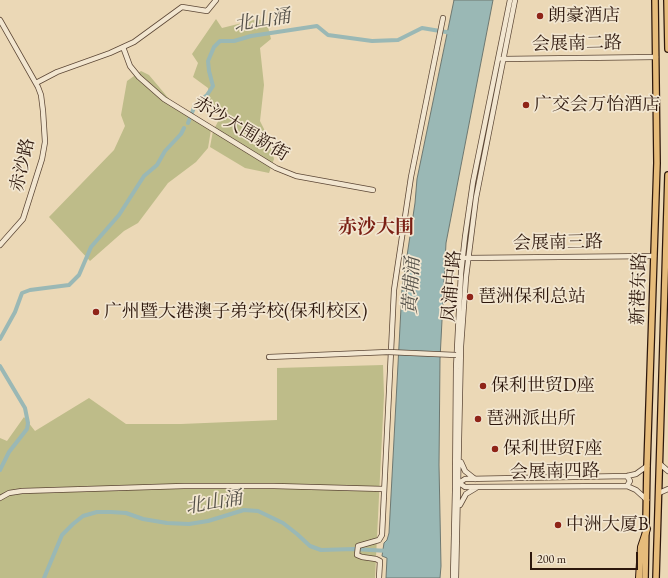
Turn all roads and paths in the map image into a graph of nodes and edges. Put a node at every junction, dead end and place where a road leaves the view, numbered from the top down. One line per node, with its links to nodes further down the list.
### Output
1 (216, 0): 8 (street)
2 (510, 0): 11 (street, 凤浦中路)
3 (515, 0): 11 (street, 凤浦中路)
4 (655, 0): 10 (main road, 新港东路)
5 (667, 0): 9 (main road)
6 (443, 18): 30 (street)
7 (0, 20): 12 (street, 赤沙路)
8 (123, 47): 12 (street); 14 (street, 赤沙大围新街)
9 (668, 49)
10 (656, 57): 11 (street, 会展南二路); 16 (main road, 新港东路)
11 (501, 59): 17 (street, 凤浦中路)
12 (36, 83): 15 (street, 赤沙路)
13 (668, 175): 21 (main road, 新港东路)
14 (373, 190)
15 (0, 244)
16 (654, 256): 17 (street, 会展南三路); 22 (main road, 新港东路)
17 (465, 258): 18 (street, 凤浦中路); 20 (street, 凤浦中路)
18 (456, 355): 19 (street, bridge); 24 (street, 凤浦中路)
19 (269, 356)
20 (459, 459): 26 (street); 27 (street, 凤浦中路)
21 (660, 464): 23 (street); 33 (main road, 新港东路)
22 (647, 466): 25 (street, 会展南四路); 35 (main road, 新港东路)
23 (668, 471)
24 (456, 475): 27 (street); 32 (street, 凤浦中路)
25 (627, 476): 26 (street, 会展南四路); 28 (street)
26 (477, 479): 27 (street, 会展南四路)
27 (459, 484): 29 (street, 会展南四路); 32 (street); 36 (street, 凤浦中路)
28 (627, 486): 29 (street, 会展南四路); 35 (street)
29 (477, 487): 36 (street)
30 (384, 489): 34 (street); 38 (street)
31 (668, 489): 33 (street)
32 (455, 492): 39 (street, 凤浦中路)
33 (659, 493): 43 (main road, 新港东路)
34 (0, 498)
35 (647, 500): 37 (main road, 新港东路)
36 (458, 508): 40 (street, 凤浦中路)
37 (647, 529): 41 (highway); 42 (main road, 新港东路)
38 (379, 578)
39 (453, 578)
40 (456, 578)
41 (639, 578)
42 (646, 578)
43 (656, 578)

